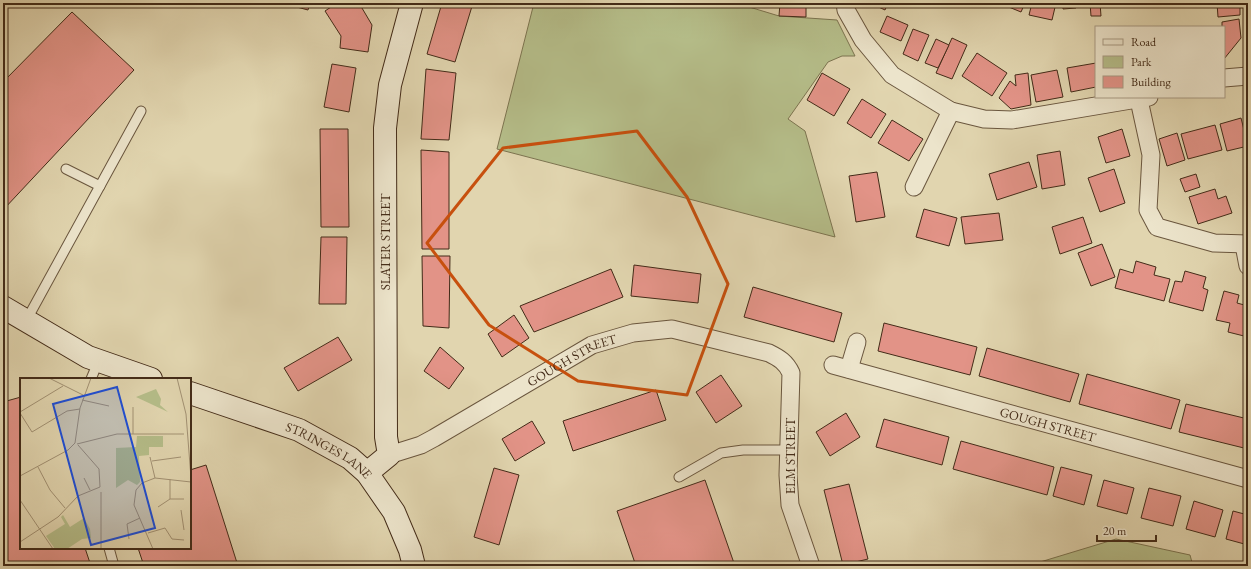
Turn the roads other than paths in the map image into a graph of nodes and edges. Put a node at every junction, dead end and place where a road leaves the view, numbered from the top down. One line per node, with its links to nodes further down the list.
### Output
1 (412, 3): 21 (street, SLATER STREET)
2 (844, 3): 7 (street)
3 (1248, 76): 4 (street)
4 (1225, 78)
5 (1144, 98): 7 (street); 11 (street)
6 (141, 111): 9 (lane)
7 (951, 111): 10 (street)
8 (66, 169): 9 (lane)
9 (100, 186): 14 (lane)
10 (914, 187)
11 (1246, 245): 12 (street)
12 (1248, 266)
13 (3, 307): 14 (street)
14 (26, 320): 17 (street)
15 (857, 342): 24 (street, GOUGH STREET)
16 (769, 353): 20 (street, ELM STREET); 21 (street, GOUGH STREET)
17 (95, 370): 18 (street)
18 (145, 378)
19 (191, 393): 22 (street, STRINGES LANE)
20 (789, 450): 23 (lane); 28 (street, ELM STREET)
21 (389, 455): 22 (street)
22 (366, 473): 27 (street, STRINGES LANE)
23 (680, 477)
24 (1248, 479)
25 (108, 549): 26 (lane)
26 (114, 566)
27 (414, 566)
28 (811, 566)

